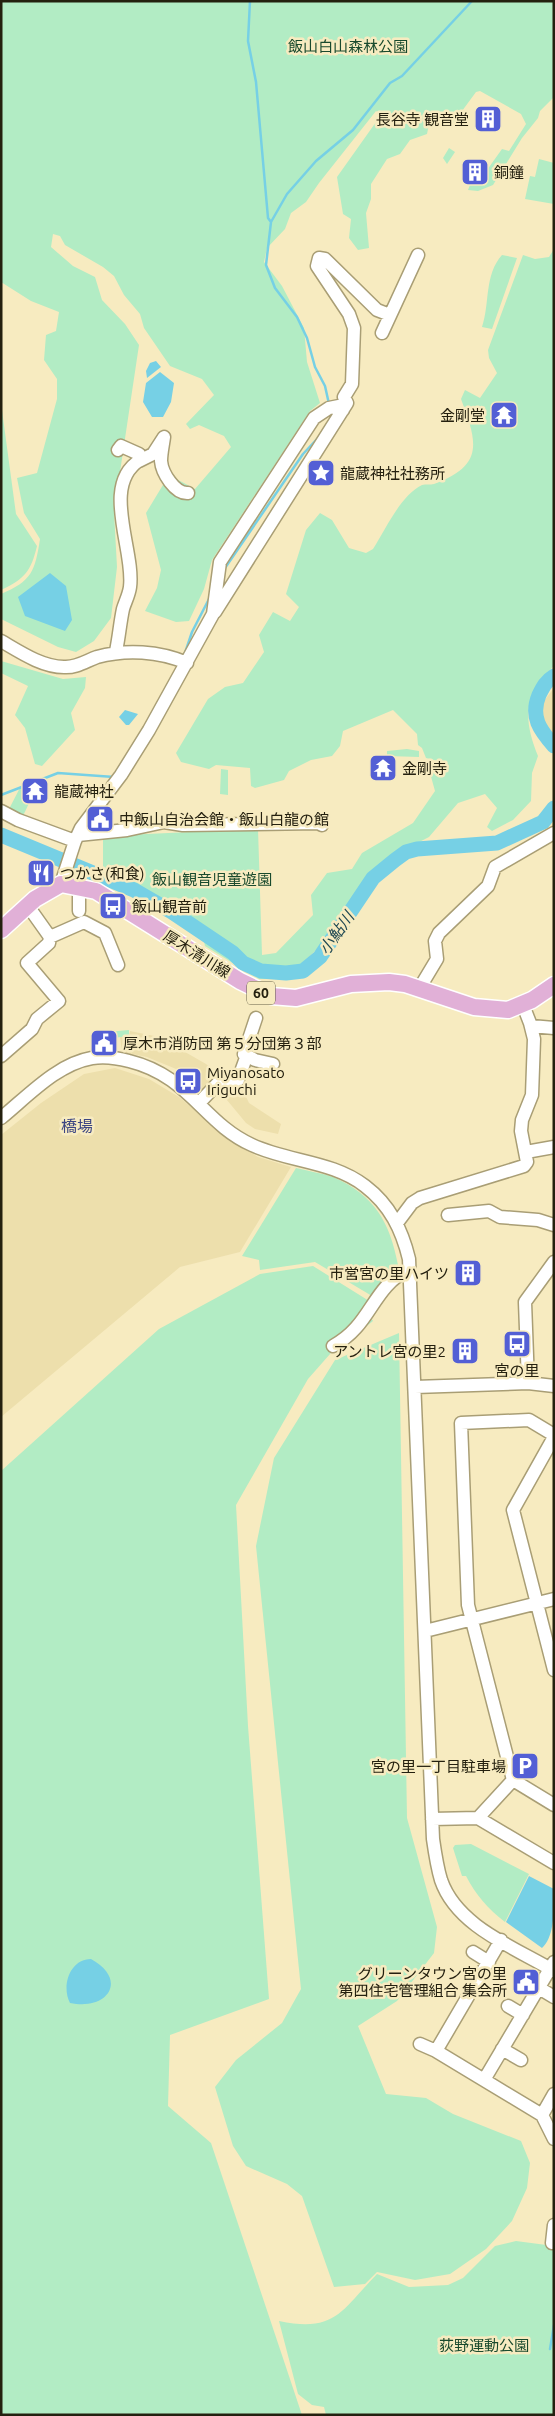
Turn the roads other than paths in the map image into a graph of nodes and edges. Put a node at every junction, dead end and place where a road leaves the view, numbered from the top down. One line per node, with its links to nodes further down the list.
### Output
1 (418, 255): 2 (street)
2 (390, 315): 3 (street); 4 (street)
3 (382, 333)
4 (343, 410): 8 (street); 8 (street)
5 (118, 450): 6 (street)
6 (139, 461): 7 (street); 10 (street)
7 (188, 493)
8 (213, 614): 11 (street)
9 (1, 641): 10 (street)
10 (116, 651): 11 (street)
11 (187, 663): 15 (street)
12 (1, 812): 15 (street)
13 (322, 825): 15 (street)
14 (554, 833): 24 (street)
15 (75, 841): 16 (street)
16 (63, 880): 17 (main road, 厚木清川線 / 60); 18 (main road)
17 (79, 887): 19 (street); 24 (main road, 厚木清川線 / 60)
18 (28, 906): 20 (main road); 21 (street)
19 (79, 911)
20 (1, 930)
21 (50, 937): 22 (street); 30 (street)
22 (118, 965)
23 (554, 985): 25 (main road, 厚木清川線 / 60)
24 (419, 988): 25 (main road, 厚木清川線 / 60)
25 (523, 1005): 27 (street)
26 (256, 1018): 29 (street)
27 (531, 1026): 28 (street); 35 (street)
28 (554, 1028)
29 (246, 1055): 31 (street); 32 (street)
30 (1, 1056)
31 (273, 1064)
32 (200, 1103): 33 (street); 37 (street)
33 (1, 1118)
34 (554, 1147): 35 (street)
35 (526, 1152): 37 (street)
36 (448, 1215): 38 (street)
37 (397, 1224): 40 (street)
38 (554, 1225)
39 (554, 1262): 42 (street)
40 (409, 1269): 41 (street); 44 (street)
41 (333, 1346)
42 (528, 1383): 43 (street); 44 (street)
43 (554, 1386)
44 (415, 1387): 49 (street)
45 (554, 1436): 47 (street); 48 (street)
46 (554, 1599): 47 (street)
47 (536, 1603): 48 (street); 50 (street)
48 (472, 1620): 49 (street); 51 (street)
49 (425, 1631): 54 (street)
50 (554, 1670)
51 (513, 1780): 52 (street); 53 (street)
52 (554, 1805)
53 (478, 1818): 54 (street); 55 (street)
54 (432, 1819): 56 (street)
55 (554, 1863)
56 (501, 1940): 58 (street); 59 (street)
57 (472, 1952): 58 (street)
58 (489, 1962): 66 (street)
59 (552, 1967): 60 (street)
60 (539, 1988): 61 (street); 63 (street)
61 (554, 1997)
62 (508, 2006): 63 (street)
63 (523, 2014): 65 (street)
64 (420, 2044): 66 (street)
65 (502, 2049): 67 (street); 68 (street)
66 (436, 2051): 68 (street)
67 (521, 2060)
68 (484, 2080): 70 (street)
69 (554, 2094): 70 (street)
70 (542, 2115): 71 (street)
71 (554, 2139)

